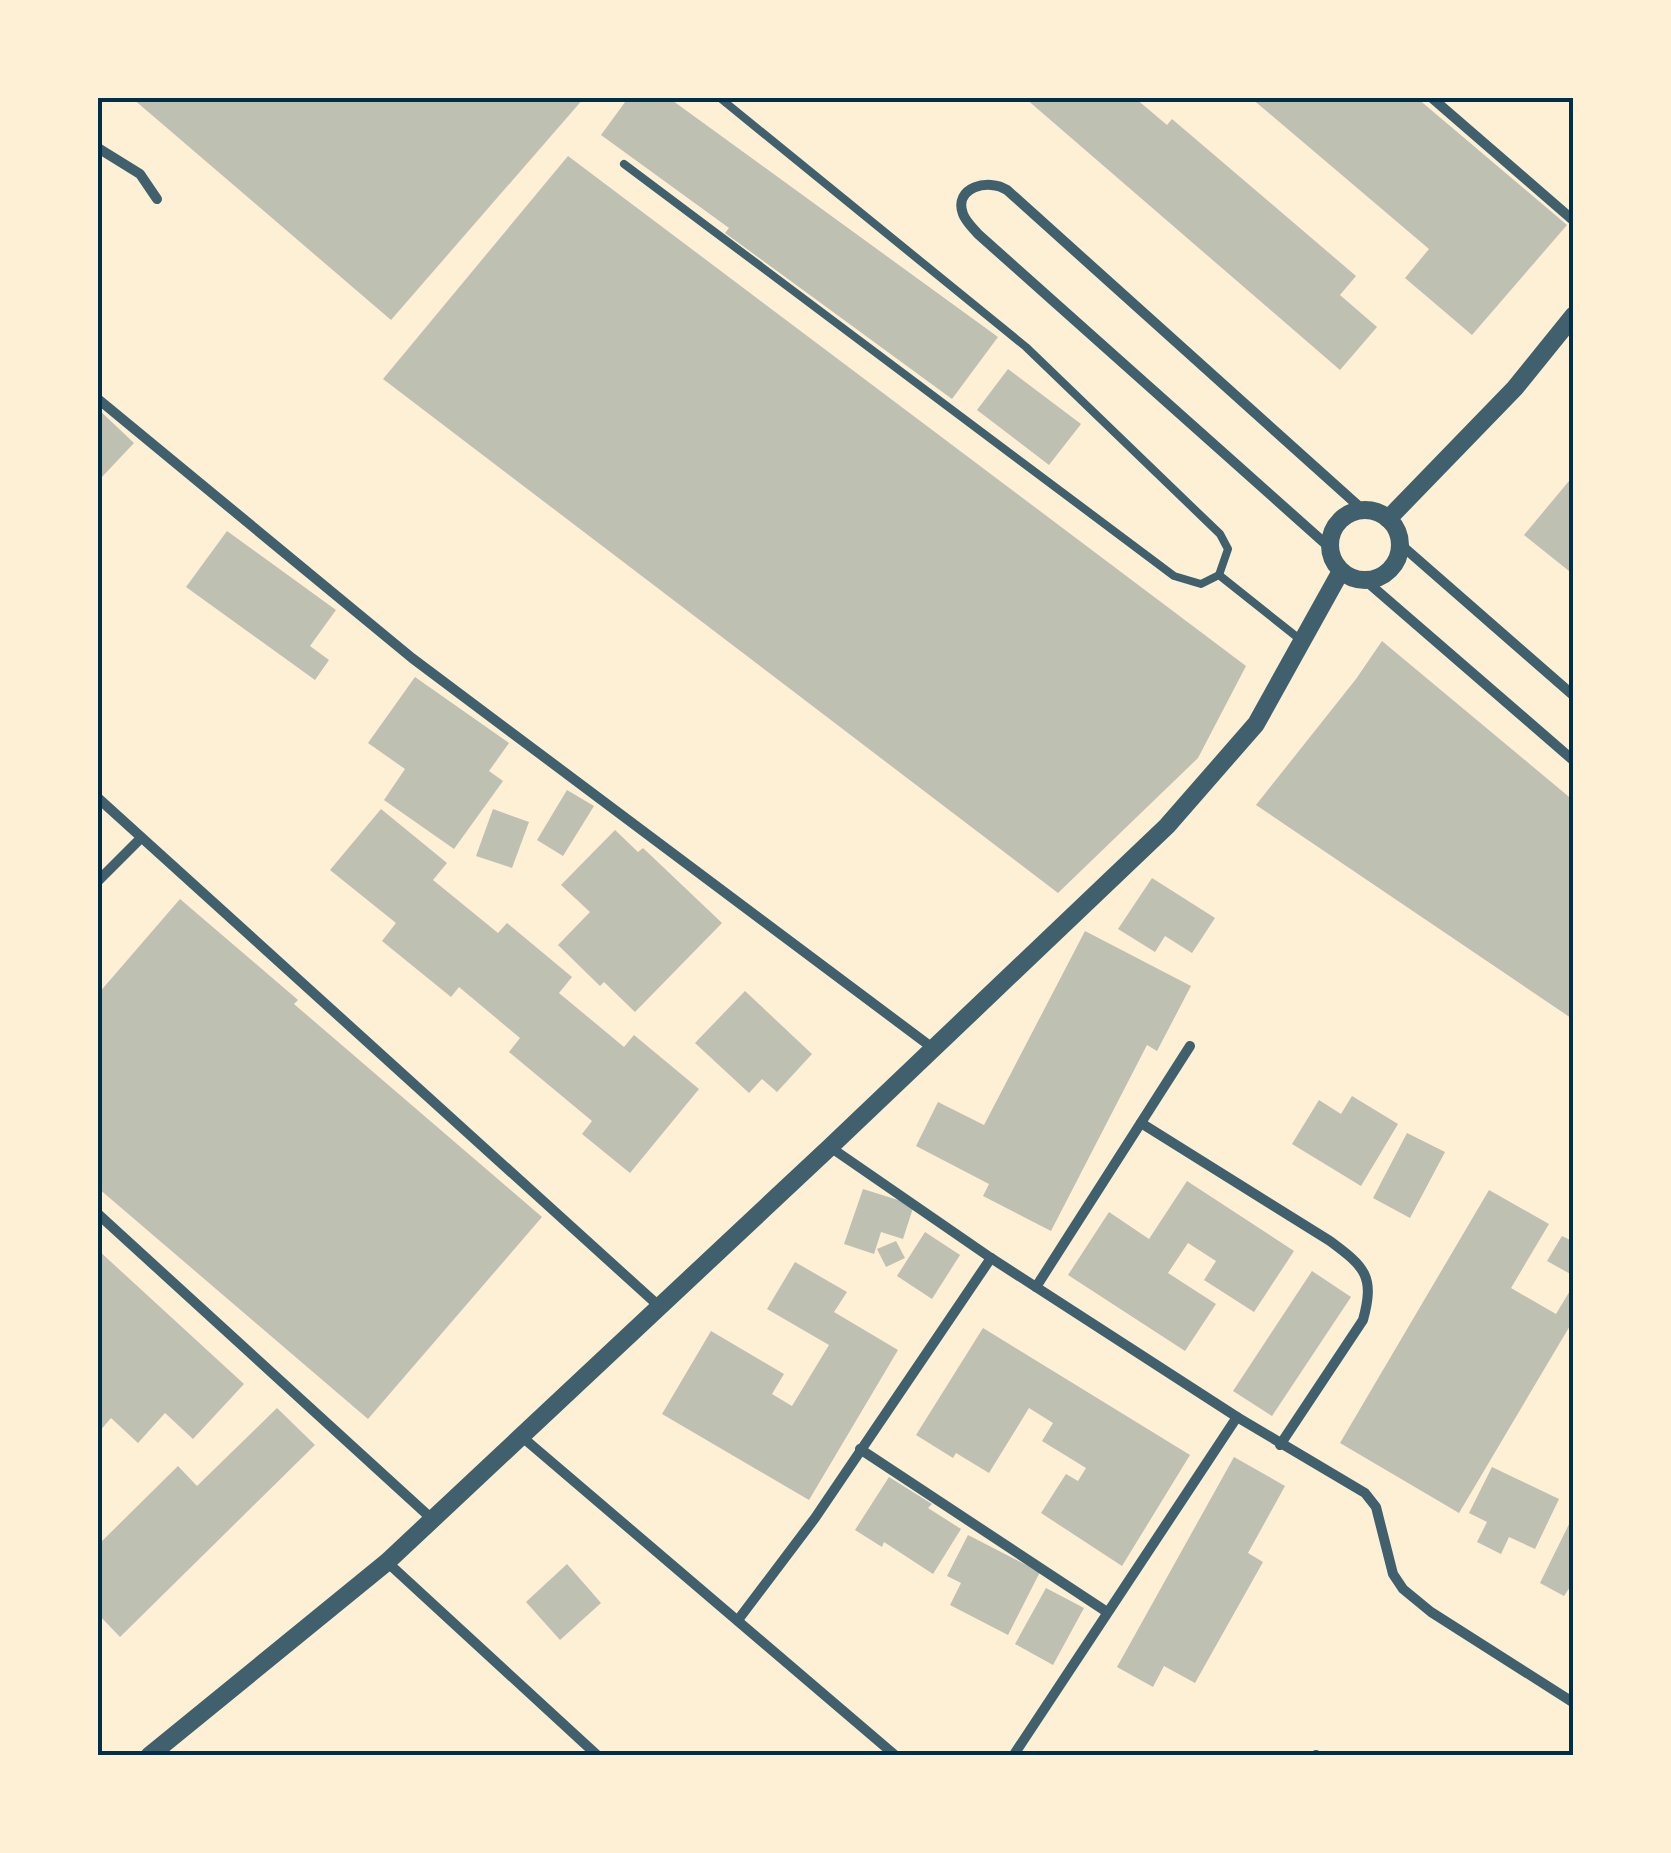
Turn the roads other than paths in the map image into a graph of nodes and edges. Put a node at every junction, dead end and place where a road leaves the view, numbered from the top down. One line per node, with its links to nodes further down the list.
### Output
1 (720, 98): 14 (lane)
2 (1432, 98): 6 (street)
3 (98, 148): 5 (street)
4 (624, 164): 14 (lane)
5 (157, 199)
6 (1574, 221)
7 (1574, 315): 10 (street)
8 (98, 400): 23 (street)
9 (1363, 510): 10 (street); 12 (street); 12 (street)
10 (1388, 519): 11 (street)
11 (1400, 544): 15 (street); 17 (street)
12 (1329, 546): 13 (street)
13 (1340, 571): 15 (street); 16 (street)
14 (1219, 576): 16 (lane)
15 (1366, 580): 18 (street)
16 (1302, 641): 23 (street)
17 (1574, 696)
18 (1574, 761)
19 (98, 798): 20 (street)
20 (140, 839): 21 (street); 29 (street)
21 (98, 881)
22 (1190, 1046): 24 (street)
23 (934, 1049): 25 (street)
24 (1140, 1124): 28 (street); 32 (street)
25 (830, 1148): 27 (street); 29 (street)
26 (98, 1214): 34 (street)
27 (992, 1258): 28 (street); 33 (street)
28 (1036, 1287): 30 (street)
29 (660, 1307): 31 (street)
30 (1237, 1417): 32 (street); 36 (street)
31 (522, 1436): 34 (street); 37 (street)
32 (1280, 1445): 38 (street)
33 (860, 1449): 36 (street); 37 (street)
34 (432, 1519): 35 (street)
35 (386, 1562): 40 (street); 41 (street)
36 (1108, 1612): 43 (street)
37 (738, 1620): 39 (street)
38 (1574, 1703)
39 (881, 1751): 42 (street)
40 (149, 1756)
41 (598, 1756)
42 (896, 1756)
43 (1013, 1756)

